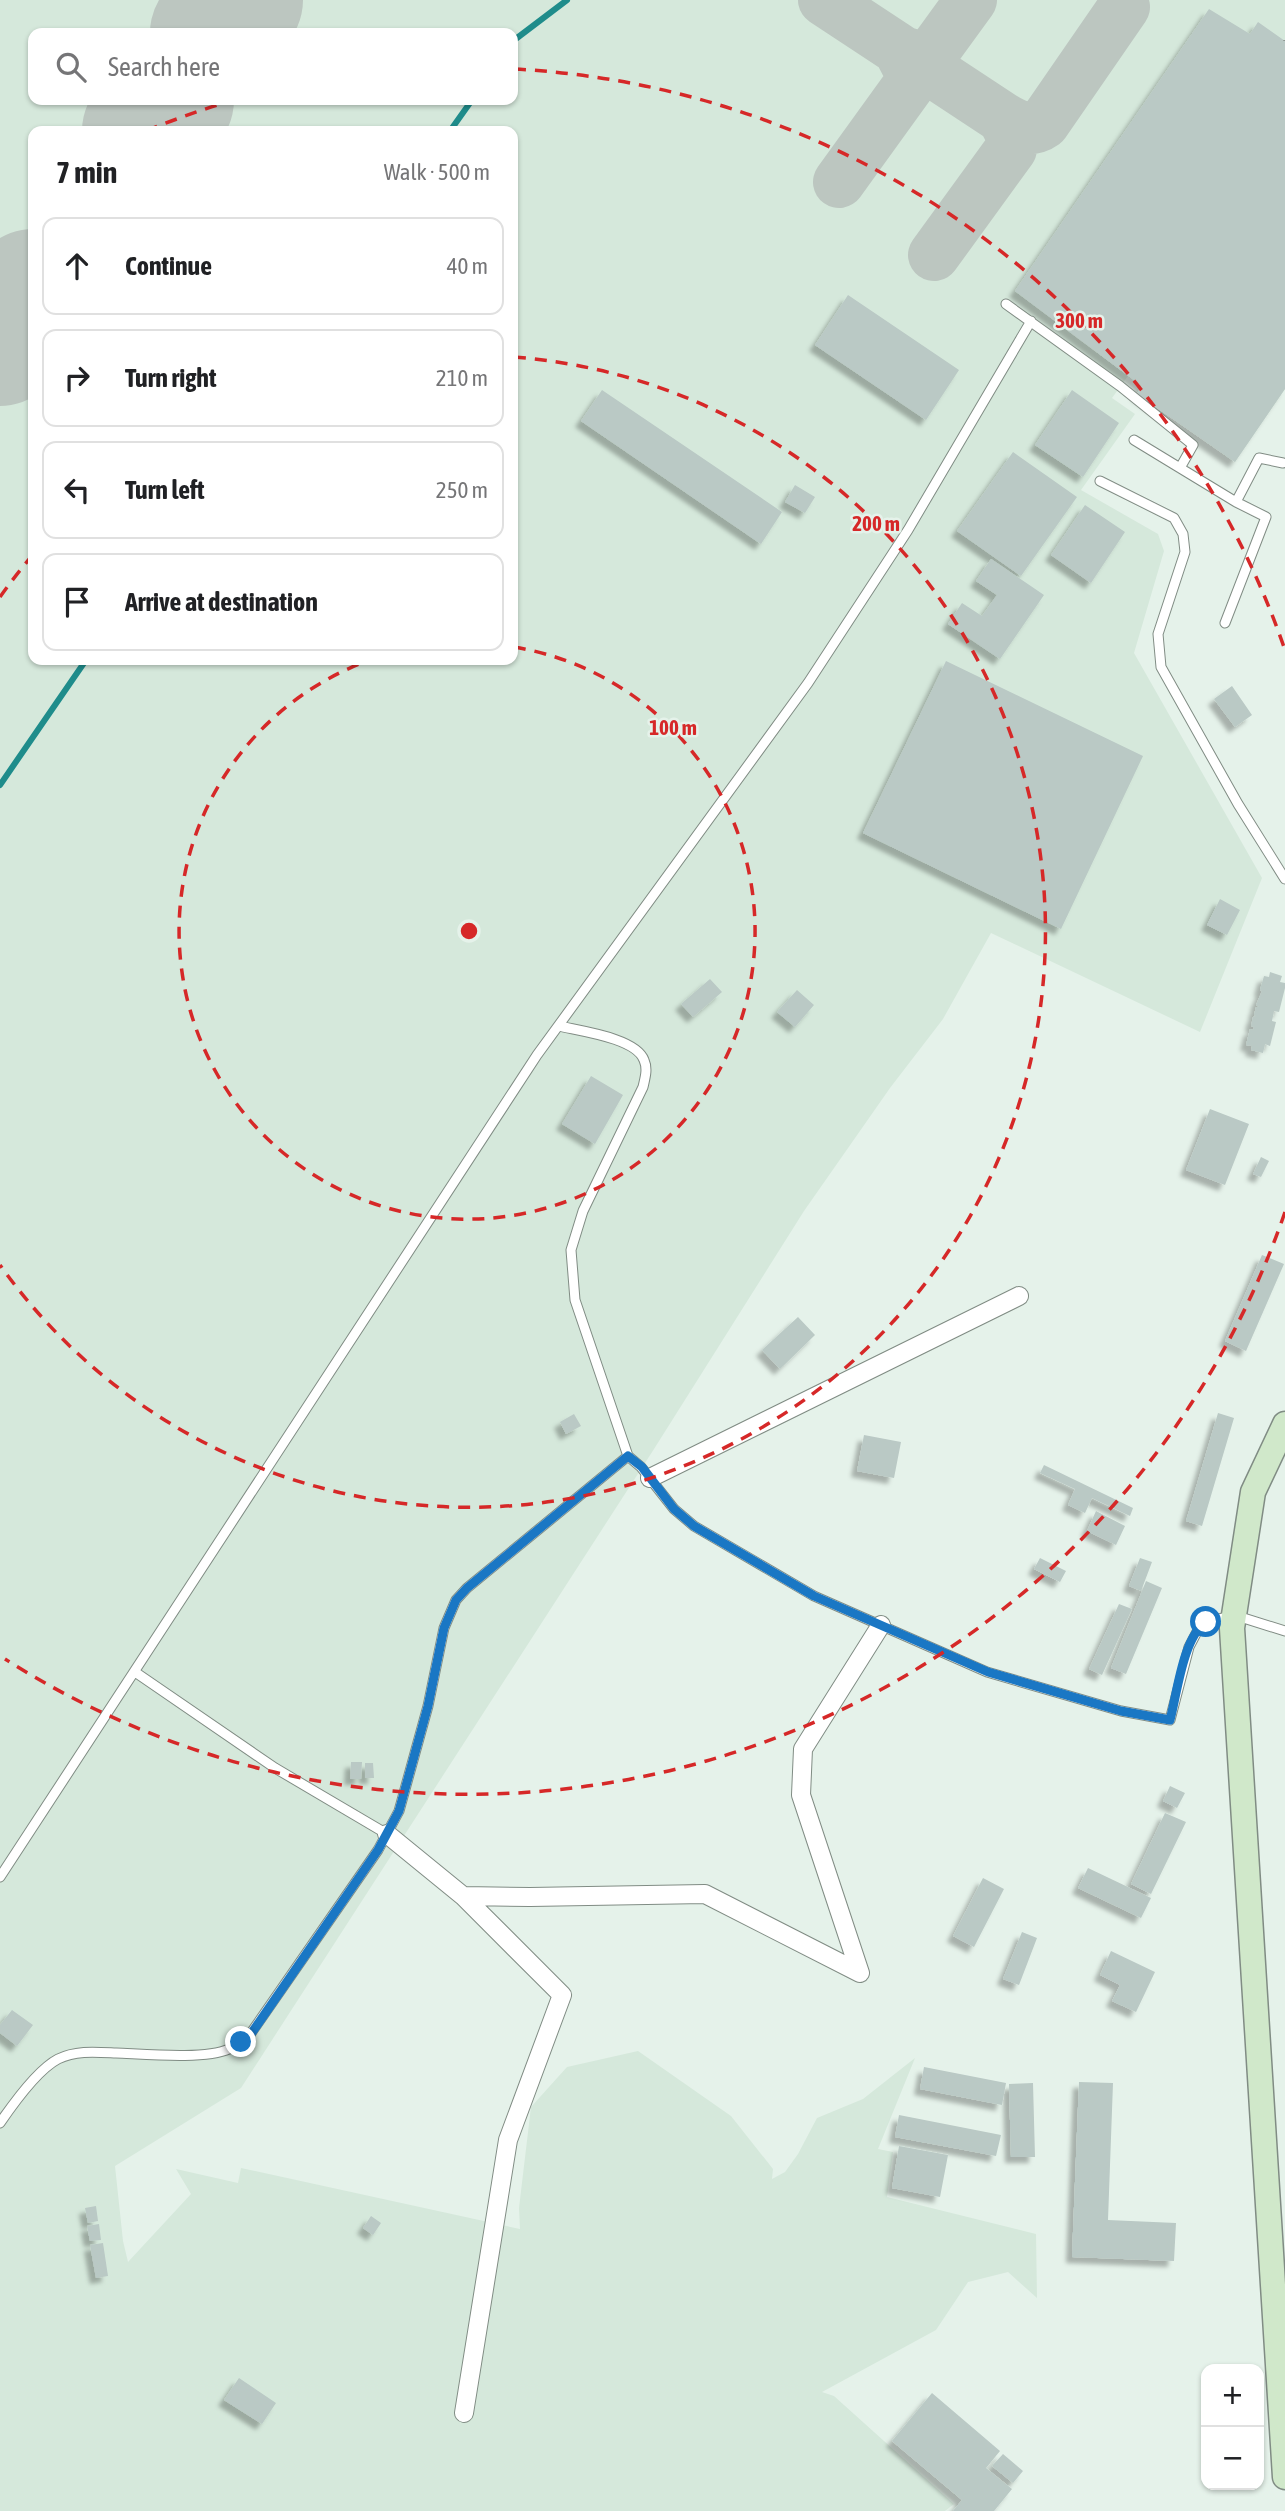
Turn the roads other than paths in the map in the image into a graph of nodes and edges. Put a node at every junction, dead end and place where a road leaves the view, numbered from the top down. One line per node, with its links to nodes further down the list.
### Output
1 (1006, 304): 2 (lane)
2 (1031, 321): 5 (lane); 10 (lane)
3 (1134, 440): 5 (lane)
4 (1284, 463): 7 (lane)
5 (1180, 468): 7 (lane)
6 (1100, 481): 9 (lane)
7 (1236, 502): 8 (lane)
8 (1225, 623)
9 (1285, 880)
10 (559, 1026): 13 (lane); 18 (lane)
11 (1019, 1296): 14 (street)
12 (1285, 1424): 15 (street)
13 (628, 1456): 14 (lane); 19 (lane)
14 (650, 1478): 16 (lane)
15 (1234, 1615): 16 (lane); 17 (lane); 23 (street)
16 (881, 1625): 21 (street)
17 (1285, 1631)
18 (135, 1672): 19 (lane); 20 (lane)
19 (387, 1834): 21 (street); 22 (lane)
20 (0, 1877)
21 (463, 1896): 24 (street)
22 (0, 2123)
23 (1279, 2289): 25 (street)
24 (464, 2413)
25 (1285, 2477)

